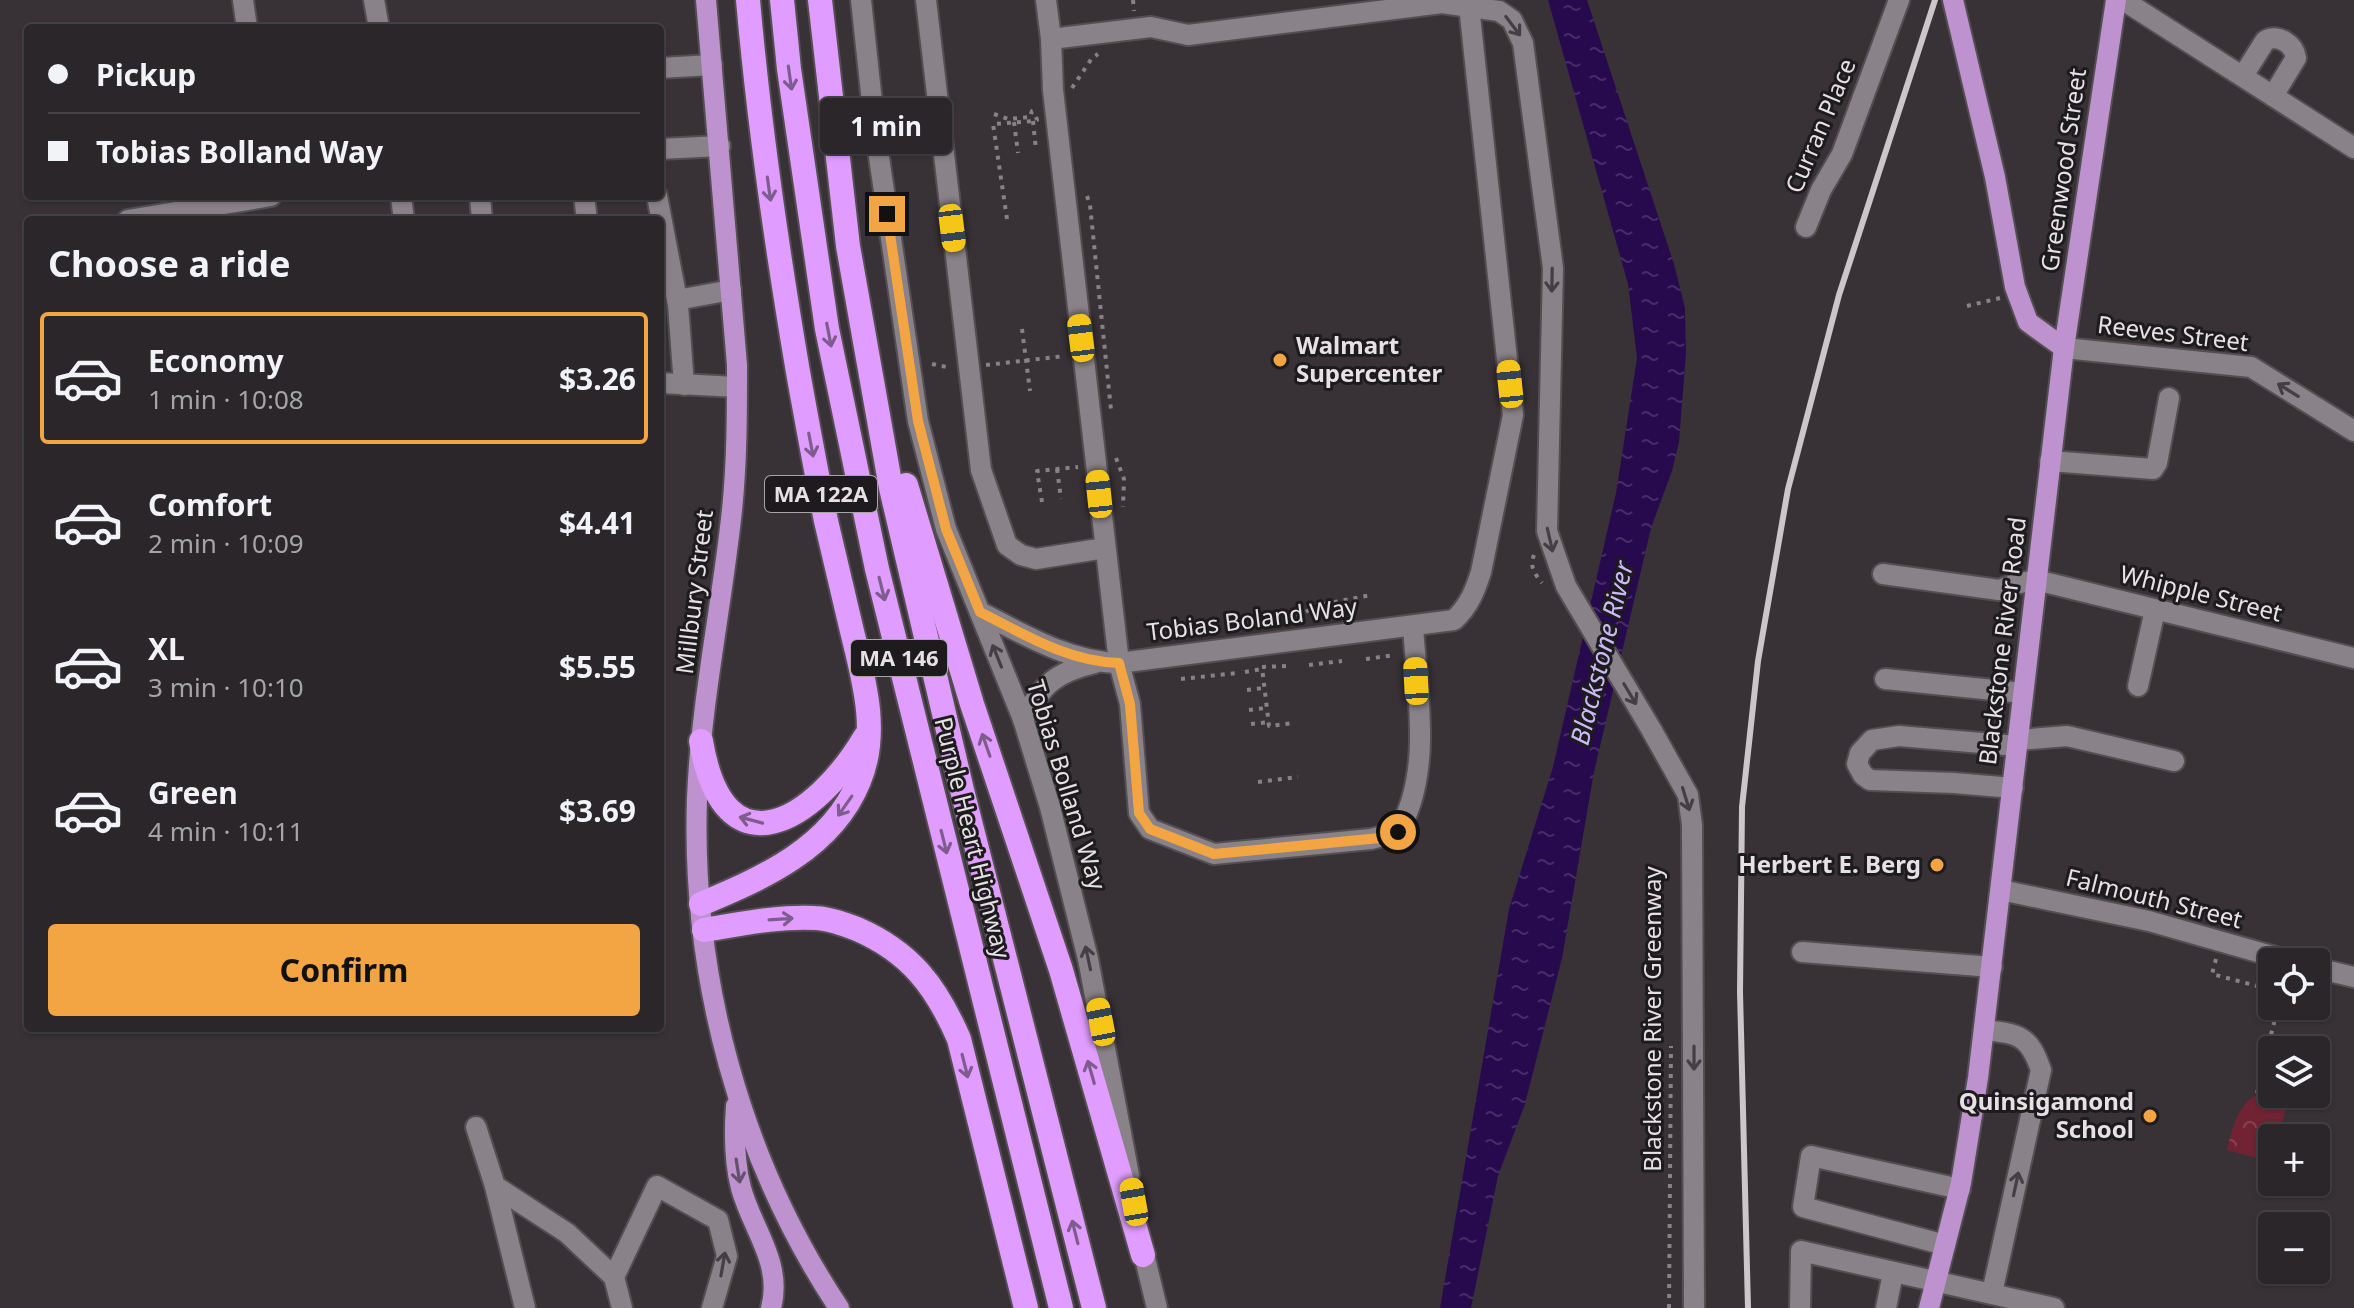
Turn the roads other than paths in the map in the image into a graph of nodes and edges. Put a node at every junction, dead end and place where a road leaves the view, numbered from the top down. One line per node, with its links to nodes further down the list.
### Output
1 (243, 0): 16 (street)
2 (374, 0): 17 (street)
3 (706, 0): 19 (main road, Millbury Street)
4 (748, 0): 53 (highway, MA 122A, one-way to 53)
5 (782, 0): 83 (highway, Purple Heart Highway / MA 146, one-way to 83)
6 (820, 0): 33 (highway, Purple Heart Highway / MA 122A)
7 (861, 0): 44 (street, Tobias Bolland Way)
8 (926, 0): 40 (street)
9 (1046, 0): 18 (street)
10 (1899, 0): 28 (street, Curran Place)
11 (1953, 0): 32 (main road)
12 (2116, 0): 32 (main road, Greenwood Street)
13 (2123, 0): 21 (street)
14 (1443, 1): 15 (street); 18 (street)
15 (1469, 6): 45 (street, Tobias Boland Way); 86 (street, one-way to 86)
16 (246, 24)
17 (378, 24)
18 (1051, 39): 40 (street)
19 (712, 65): 20 (street); 23 (main road, Millbury Street)
20 (664, 68)
21 (2243, 76): 22 (street); 22 (street)
22 (2273, 96): 24 (street)
23 (720, 146): 25 (street); 30 (main road, Millbury Street)
24 (2354, 148)
25 (664, 149)
26 (247, 200): 27 (street)
27 (152, 216)
28 (1806, 227)
29 (664, 232): 31 (street)
30 (731, 290): 31 (street); 36 (main road, Millbury Street)
31 (677, 300): 35 (street)
32 (2064, 348): 38 (street, Reeves Street, one-way to 32); 39 (main road, Blackstone River Road)
33 (866, 354): 72 (highway, MA 122A, one-way to 33); 84 (highway, Purple Heart Highway / MA 146, one-way to 33)
34 (664, 383): 35 (street)
35 (684, 385): 36 (street)
36 (737, 387): 54 (main road, Millbury Street)
37 (2169, 398): 39 (street)
38 (2354, 431)
39 (2050, 461): 42 (main road, Blackstone River Road)
40 (1105, 548): 48 (street)
41 (1883, 574): 42 (street)
42 (2036, 580): 43 (street, Whipple Street); 51 (main road, Blackstone River Road)
43 (2155, 610): 46 (street, Whipple Street); 50 (street)
44 (980, 612): 47 (street, Tobias Boland Way); 52 (street, Tobias Bolland Way, one-way to 44)
45 (1413, 626): 48 (street, Tobias Boland Way); 48 (street)
46 (2354, 658)
47 (1097, 663): 48 (street, Tobias Boland Way); 52 (street, Tobias Boland Way)
48 (1119, 663)
49 (1885, 679): 51 (street)
50 (2138, 686)
51 (2023, 693): 55 (main road, Blackstone River Road)
52 (1023, 719): 72 (street, Tobias Bolland Way, one-way to 52)
53 (870, 728): 54 (highway, one-way to 54); 59 (highway, MA 122A, one-way to 59)
54 (701, 741): 59 (main road, Millbury Street)
55 (2018, 743): 56 (street); 57 (main road, Blackstone River Road); 57 (street)
56 (2174, 761)
57 (2013, 788): 58 (main road, Blackstone River Road)
58 (2001, 890): 62 (street, Falmouth Street); 63 (main road, Blackstone River Road)
59 (701, 904): 60 (main road, Millbury Street)
60 (704, 930): 67 (main road, Millbury Street); 82 (highway, one-way to 82)
61 (1802, 952): 63 (street)
62 (2258, 952)
63 (1992, 967): 66 (main road, Blackstone River Road)
64 (2330, 971): 65 (street)
65 (2354, 977)
66 (1984, 1030): 70 (main road, Blackstone River Road); 76 (street, one-way to 66)
67 (736, 1094): 80 (main road, one-way to 80); 81 (main road, Millbury Street)
68 (476, 1127): 69 (street)
69 (495, 1186): 74 (street); 77 (street)
70 (1960, 1189): 71 (main road, Blackstone River Road); 71 (street)
71 (1945, 1245): 75 (main road, Blackstone River Road)
72 (1143, 1255): 85 (street, Tobias Bolland Way / MA 122A)
73 (1893, 1273): 75 (street); 87 (street); 88 (street)
74 (614, 1277): 78 (street); 79 (street, one-way to 74)
75 (1935, 1283): 76 (street); 89 (main road, Blackstone River Road)
76 (1992, 1293): 90 (street)
77 (525, 1308)
78 (622, 1308)
79 (712, 1308)
80 (771, 1308)
81 (839, 1308)
82 (1026, 1308)
83 (1061, 1308)
84 (1094, 1308)
85 (1157, 1308)
86 (1694, 1308)
87 (1800, 1308)
88 (1886, 1308)
89 (1929, 1308)
90 (2054, 1308)

